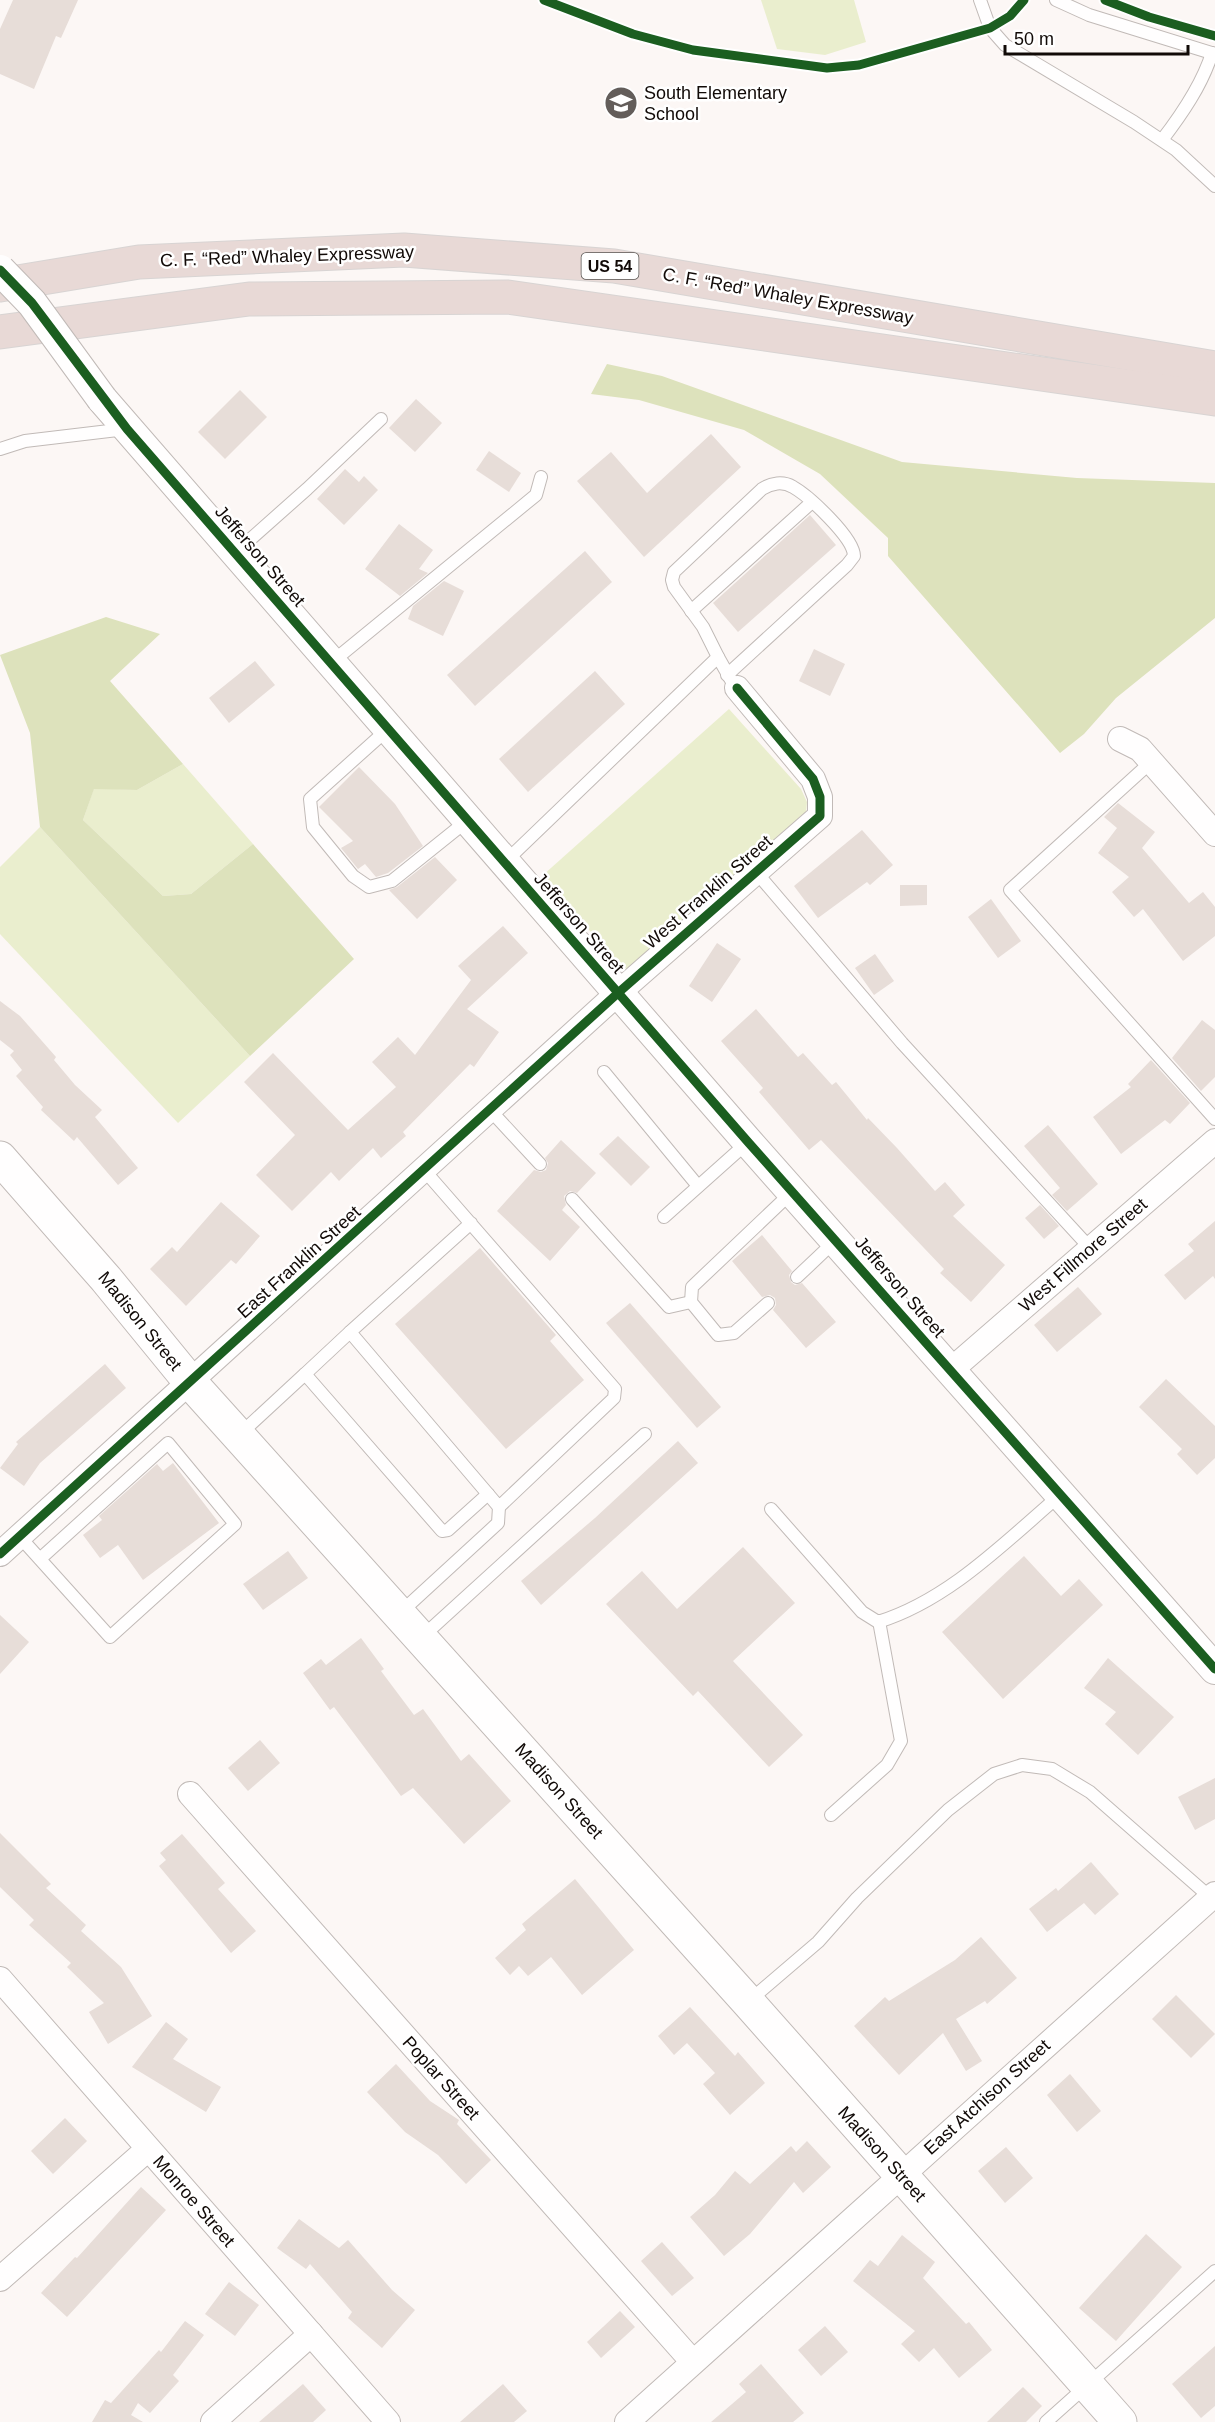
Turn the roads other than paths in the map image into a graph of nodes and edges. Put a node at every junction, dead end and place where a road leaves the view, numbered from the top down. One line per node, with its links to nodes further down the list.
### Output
1 (980, 0): 4 (lane)
2 (1056, 0): 3 (lane)
3 (1214, 54): 4 (lane)
4 (1162, 140): 5 (lane)
5 (1215, 186)
6 (0, 270): 12 (street, Jefferson Street, bridge)
7 (0, 285): 9 (highway, C. F. “Red” Whaley Expressway / US 54)
8 (0, 332): 10 (highway, C. F. “Red” Whaley Expressway)
9 (1215, 368)
10 (1215, 399)
11 (381, 419): 16 (lane)
12 (127, 429): 13 (lane); 16 (street, Jefferson Street)
13 (0, 449)
14 (541, 477): 19 (lane)
15 (812, 502): 17 (lane); 17 (lane); 20 (lane)
16 (236, 553): 19 (street, Jefferson Street)
17 (692, 611): 18 (lane)
18 (718, 657): 20 (lane); 26 (lane)
19 (332, 662): 21 (street, Jefferson Street)
20 (732, 681): 27 (street, West Franklin Street)
21 (389, 728): 24 (street, Jefferson Street); 24 (lane)
22 (1120, 739): 23 (street)
23 (1151, 762): 25 (street); 31 (lane)
24 (468, 820): 26 (street, Jefferson Street)
25 (1215, 834)
26 (505, 862): 28 (street, Jefferson Street)
27 (756, 872): 28 (street, West Franklin Street); 43 (lane)
28 (618, 993): 30 (street, East Franklin Street); 33 (street, Jefferson Street)
29 (604, 1072): 37 (lane)
30 (490, 1110): 35 (lane); 36 (street, East Franklin Street)
31 (1215, 1119)
32 (1215, 1141): 43 (street, West Fillmore Street)
33 (748, 1142): 37 (lane); 38 (street, Jefferson Street)
34 (0, 1158): 50 (main road, Madison Street)
35 (540, 1164)
36 (424, 1170): 41 (lane); 50 (street, East Franklin Street)
37 (698, 1186): 40 (lane)
38 (793, 1191): 42 (street, Jefferson Street); 45 (lane)
39 (572, 1199): 45 (lane)
40 (664, 1217)
41 (471, 1223): 47 (lane); 55 (lane)
42 (836, 1240): 44 (lane); 48 (street, Jefferson Street)
43 (1091, 1249): 48 (street, West Fillmore Street)
44 (797, 1277)
45 (691, 1302): 46 (lane)
46 (768, 1303)
47 (350, 1332): 49 (lane); 53 (lane)
48 (951, 1370): 54 (street, Jefferson Street)
49 (305, 1374): 52 (lane); 53 (lane)
50 (191, 1383): 52 (main road, Madison Street); 57 (street, East Franklin Street)
51 (645, 1434): 62 (lane)
52 (239, 1435): 60 (main road, Madison Street)
53 (488, 1494): 55 (lane)
54 (1061, 1495): 61 (lane); 63 (street, Jefferson Street)
55 (499, 1507): 60 (lane)
56 (771, 1509): 61 (lane)
57 (19, 1536): 58 (street, East Franklin Street); 59 (lane)
58 (0, 1554)
59 (41, 1558): 59 (lane)
60 (400, 1614): 62 (main road, Madison Street)
61 (879, 1621): 65 (lane)
62 (421, 1638): 68 (main road, Madison Street)
63 (1215, 1669)
64 (190, 1794): 74 (street, Poplar Street)
65 (831, 1815)
66 (1213, 1896): 68 (lane); 70 (street, East Atchison Street)
67 (0, 1979): 69 (street, Monroe Street)
68 (748, 2002): 70 (main road, Madison Street)
69 (148, 2149): 72 (street); 73 (street, Monroe Street)
70 (901, 2174): 74 (street, East Atchison Street); 75 (main road, Madison Street)
71 (1215, 2271): 75 (lane)
72 (0, 2279)
73 (311, 2334): 76 (street); 77 (street, Monroe Street)
74 (692, 2361): 78 (street, East Atchison Street)
75 (1088, 2385): 79 (lane); 80 (main road, Madison Street)
76 (213, 2422)
77 (388, 2422)
78 (627, 2422)
79 (1047, 2422)
80 (1120, 2422)

